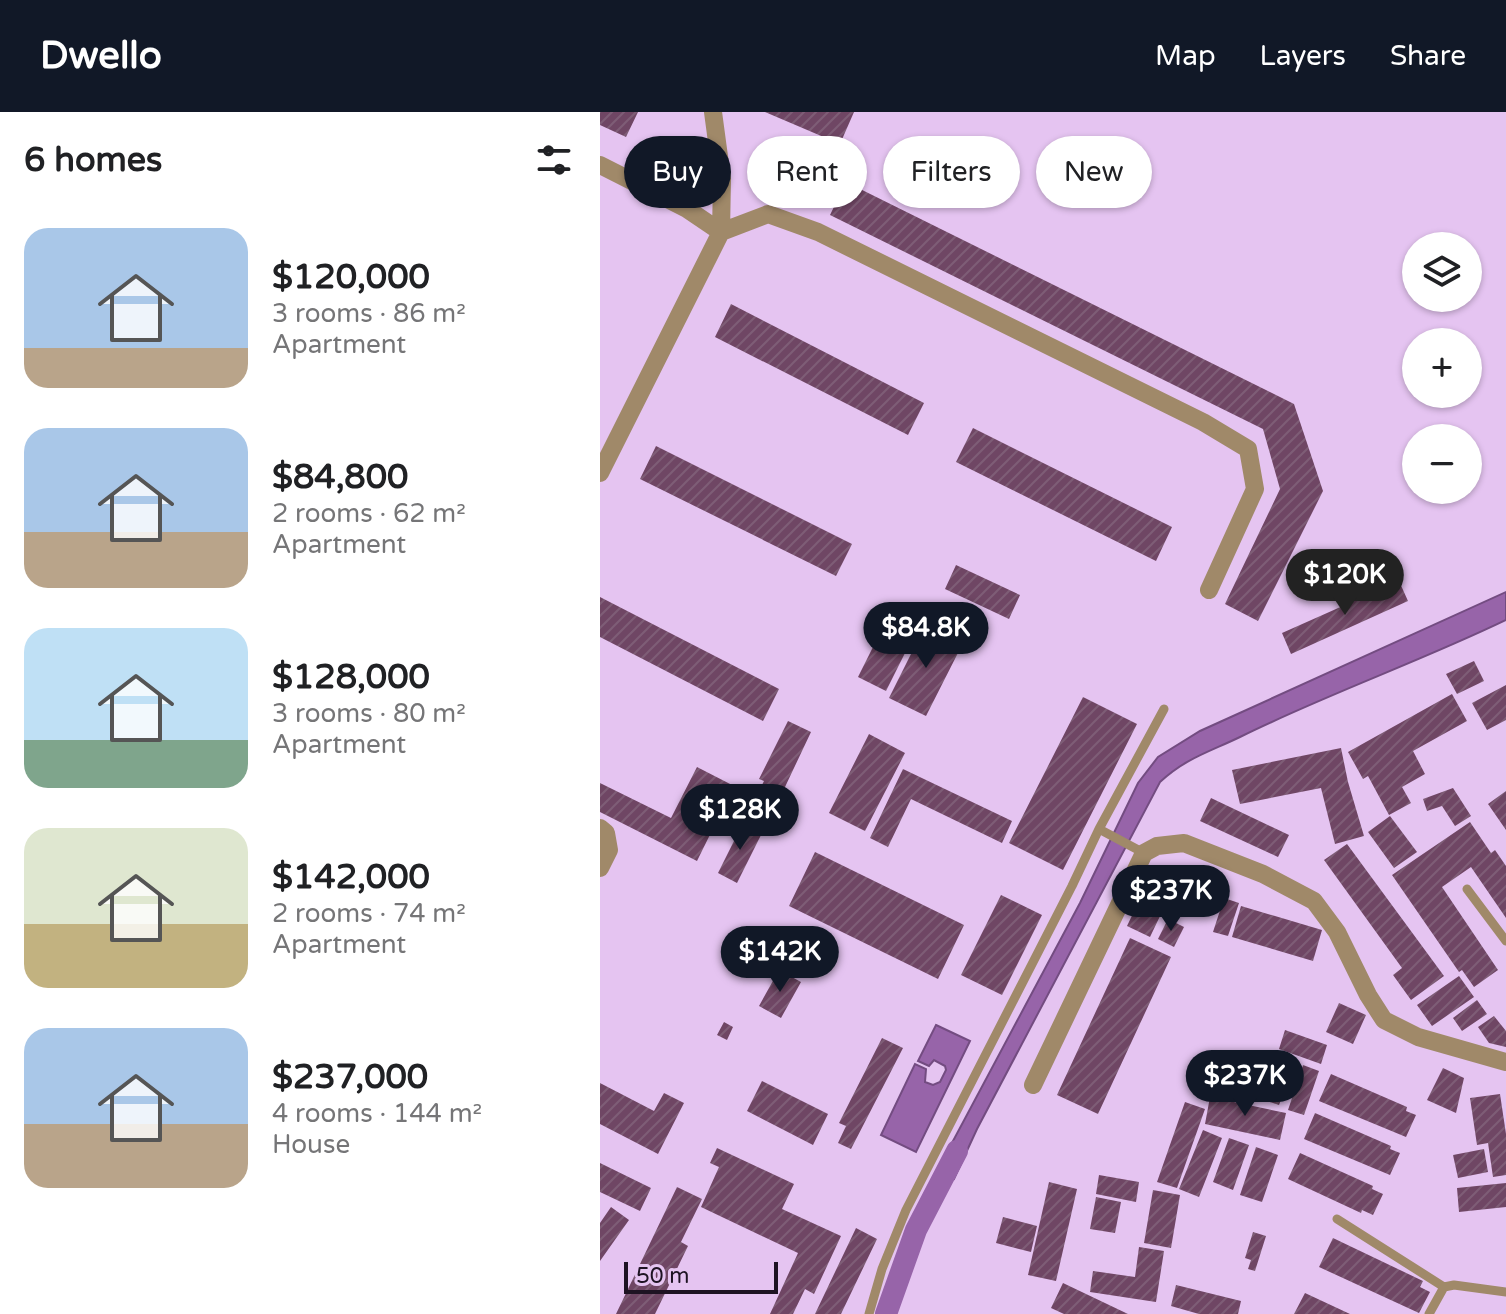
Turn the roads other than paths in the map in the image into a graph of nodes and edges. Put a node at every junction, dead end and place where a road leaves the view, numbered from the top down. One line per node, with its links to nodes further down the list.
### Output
1 (713, 112): 3 (street)
2 (600, 165): 3 (street)
3 (721, 232): 4 (street); 5 (street)
4 (600, 473)
5 (1209, 590)
6 (1164, 709): 8 (lane)
7 (600, 828): 10 (street)
8 (1099, 829): 9 (lane); 18 (lane)
9 (1137, 849): 13 (street); 14 (street)
10 (600, 868)
11 (1467, 889): 12 (lane)
12 (1506, 941)
13 (1506, 1062)
14 (1033, 1085)
15 (1337, 1219): 16 (lane)
16 (1444, 1287): 17 (lane); 19 (lane)
17 (1506, 1292)
18 (869, 1314)
19 (1429, 1314)

